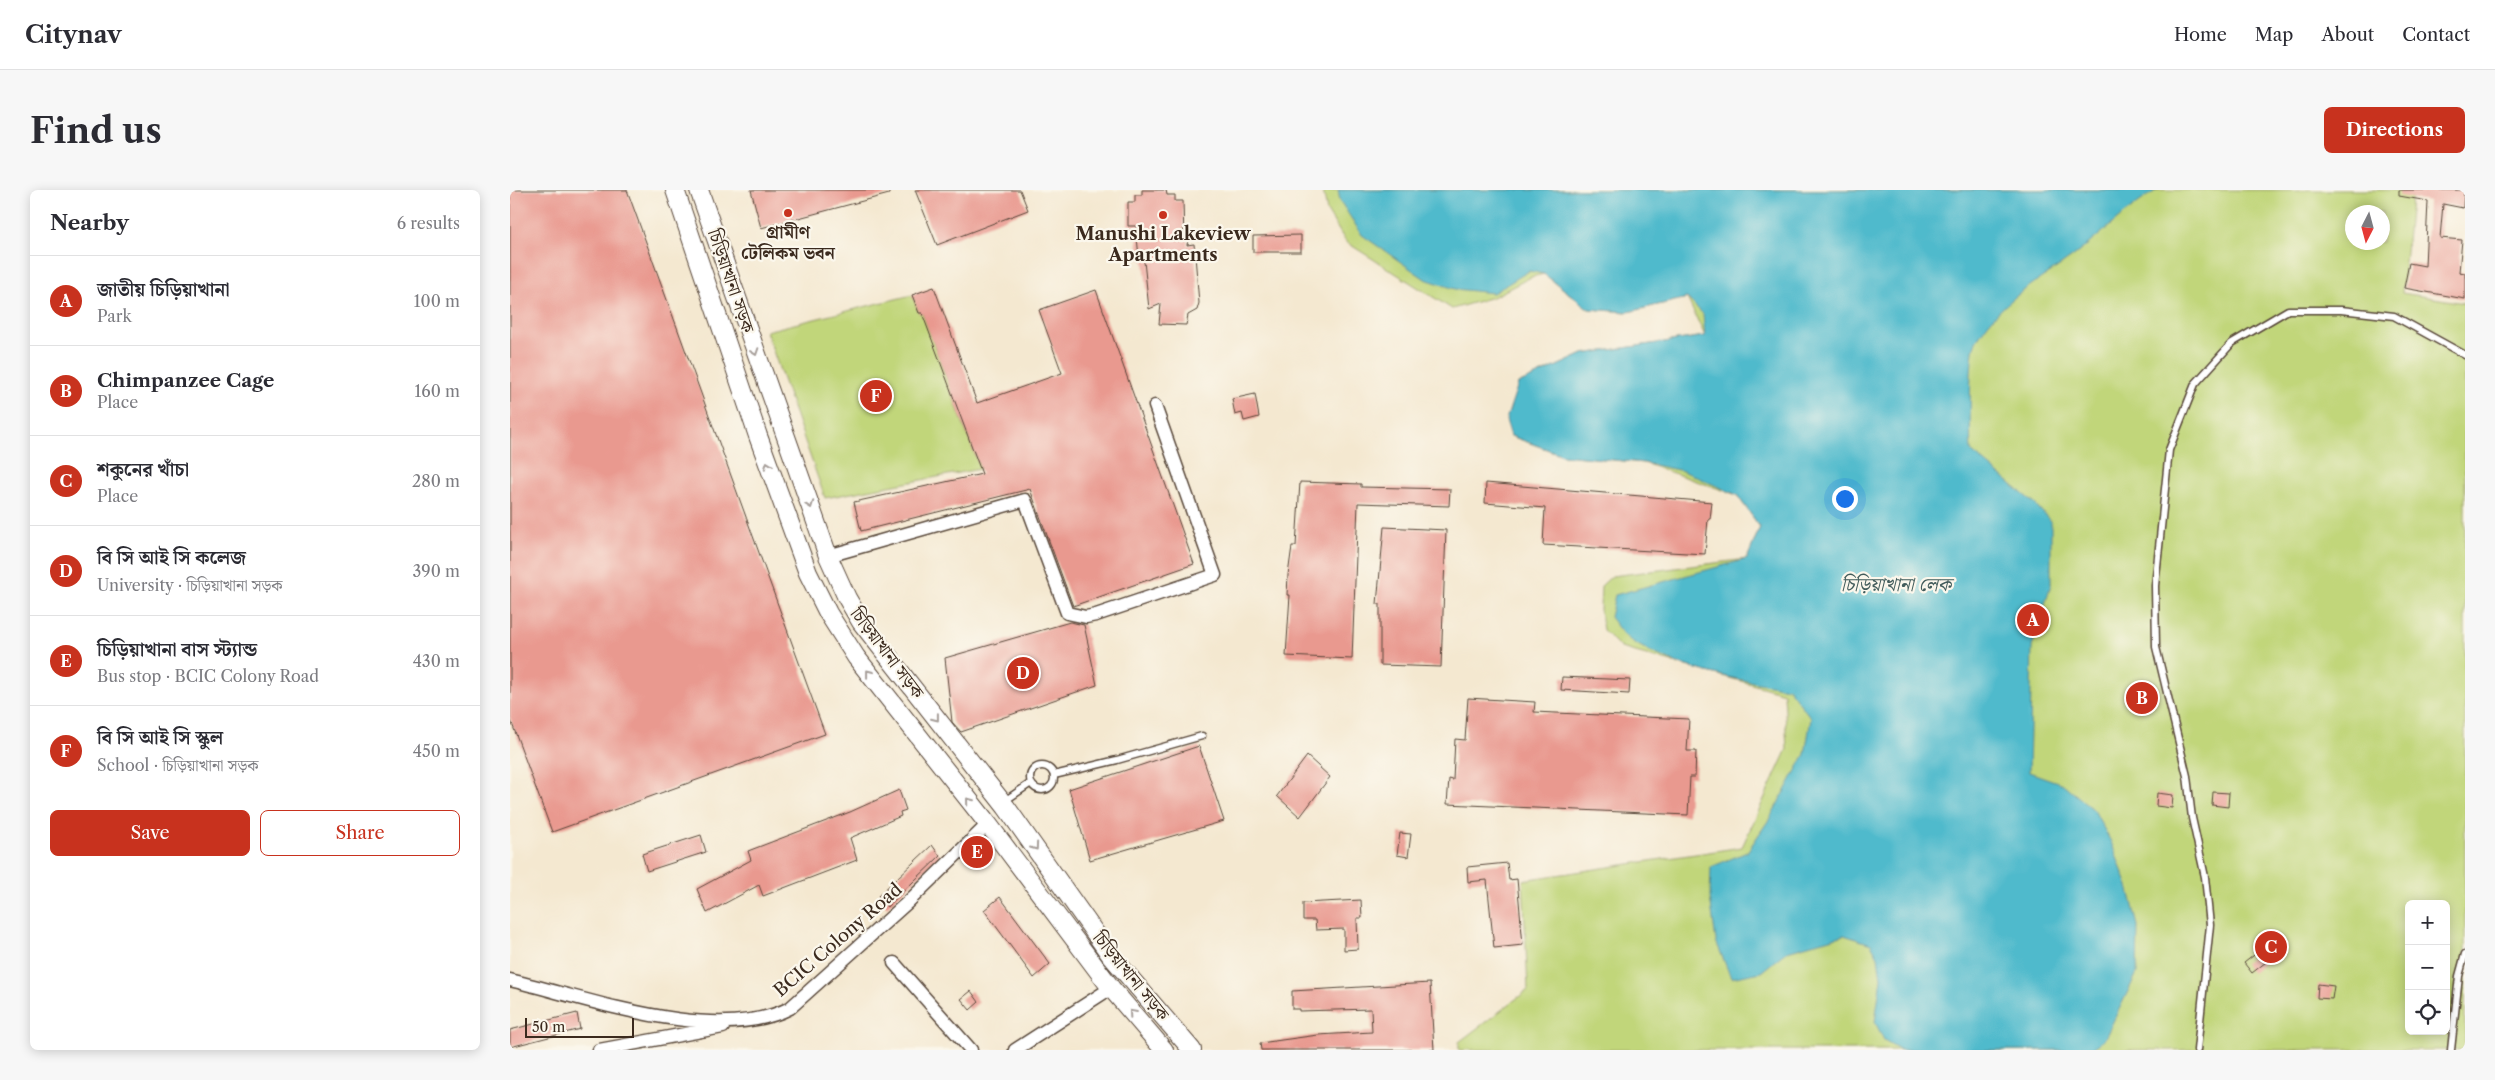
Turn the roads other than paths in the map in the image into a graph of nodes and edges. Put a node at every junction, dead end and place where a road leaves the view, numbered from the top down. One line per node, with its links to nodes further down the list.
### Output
1 (675, 190): 6 (main road, চিড়িয়াখানা সড়ক, one-way to 1)
2 (699, 190): 5 (main road, চিড়িয়াখানা সড়ক, one-way to 5)
3 (2465, 354): 22 (lane)
4 (1155, 406): 5 (street)
5 (828, 555): 6 (main road); 10 (main road, চিড়িয়াখানা সড়ক, one-way to 10)
6 (804, 563): 11 (main road, চিড়িয়াখানা সড়ক, one-way to 6)
7 (1202, 736): 8 (lane)
8 (1054, 775): 9 (lane); 9 (lane)
9 (1031, 784): 10 (lane)
10 (1004, 804): 11 (main road); 21 (main road, চিড়িয়াখানা সড়ক, one-way to 21)
11 (988, 824): 15 (main road, চিড়িয়াখানা সড়ক); 16 (street, BCIC Colony Road)
12 (2465, 954): 23 (lane)
13 (894, 963): 18 (street)
14 (510, 980): 16 (street, BCIC Colony Road)
15 (1111, 988): 19 (street); 20 (main road, চিড়িয়াখানা সড়ক, one-way to 15)
16 (758, 1020): 17 (street)
17 (599, 1050)
18 (971, 1050)
19 (1015, 1050)
20 (1164, 1050)
21 (1192, 1050)
22 (2196, 1050)
23 (2451, 1050)

